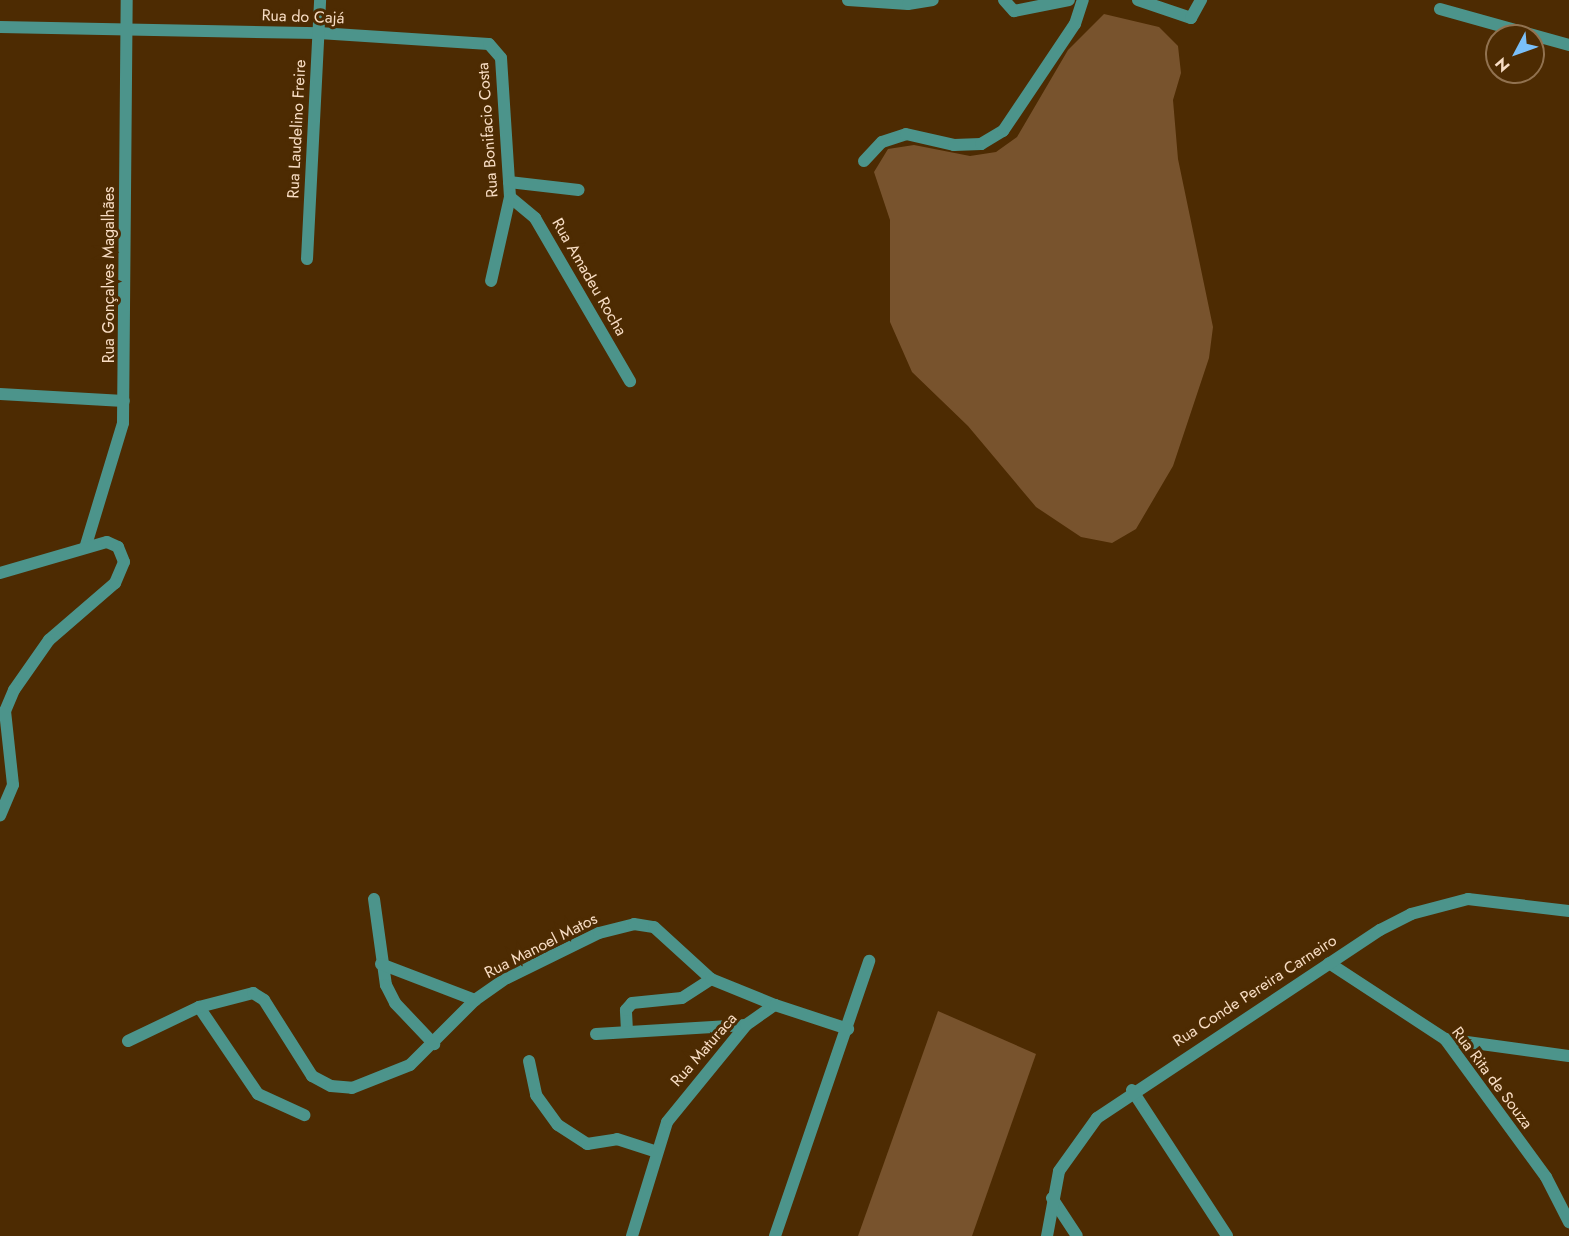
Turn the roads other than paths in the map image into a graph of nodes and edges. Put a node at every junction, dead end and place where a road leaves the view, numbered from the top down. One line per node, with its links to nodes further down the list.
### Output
1 (128, 0): 12 (street, Rua Gonçalves Magalhães)
2 (320, 0): 13 (street, Rua Laudelino Freire)
3 (848, 0): 4 (street)
4 (933, 0)
5 (1004, 0): 6 (street)
6 (1069, 0)
7 (1083, 0): 16 (street)
8 (1138, 0): 9 (street)
9 (1201, 0)
10 (1440, 9): 14 (street)
11 (0, 27): 12 (street, Rua do Cajá)
12 (127, 27): 13 (street, Rua do Cajá); 24 (street, Rua Gonçalves Magalhães)
13 (319, 33): 15 (street, Rua do Cajá); 20 (street, Rua Laudelino Freire)
14 (1569, 45)
15 (494, 48): 17 (street, Rua Bonifacio Costa)
16 (864, 160)
17 (509, 182): 18 (street); 19 (street, Rua Bonifacio Costa)
18 (579, 190)
19 (510, 197): 21 (street, Rua Bonifacio Costa); 22 (street, Rua Amadeu Rocha)
20 (307, 259)
21 (491, 281)
22 (630, 381)
23 (0, 394): 24 (street)
24 (124, 401): 25 (street, Rua Gonçalves Magalhães)
25 (86, 545): 26 (street); 27 (street)
26 (0, 573)
27 (0, 815)
28 (374, 899): 32 (street)
29 (1569, 911): 31 (street, Rua Conde Pereira Carneiro)
30 (869, 961): 38 (street)
31 (1329, 963): 41 (street, Rua Rita de Souza); 46 (street, Rua Conde Pereira Carneiro)
32 (381, 964): 34 (street); 43 (street)
33 (711, 979): 34 (street, Rua Manoel Matos); 35 (street, Rua Manoel Matos); 39 (street)
34 (475, 1000): 43 (street, Rua Manoel Matos)
35 (775, 1005): 37 (street, Rua Maturaca); 38 (street)
36 (199, 1007): 42 (street); 43 (street, Rua Manoel Matos); 47 (street)
37 (746, 1024): 39 (street); 48 (street, Rua Maturaca)
38 (848, 1029): 52 (street)
39 (627, 1031): 40 (street)
40 (596, 1034)
41 (1445, 1039): 44 (street); 50 (street, Rua Rita de Souza)
42 (128, 1041)
43 (434, 1044)
44 (1569, 1056)
45 (529, 1061): 48 (street)
46 (1132, 1090): 49 (street, Rua Conde Pereira Carneiro); 55 (street)
47 (304, 1115)
48 (654, 1151): 51 (street, Rua Maturaca)
49 (1052, 1198): 53 (street, Rua Conde Pereira Carneiro); 54 (street)
50 (1569, 1222)
51 (632, 1236)
52 (776, 1236)
53 (1047, 1236)
54 (1077, 1236)
55 (1227, 1236)

